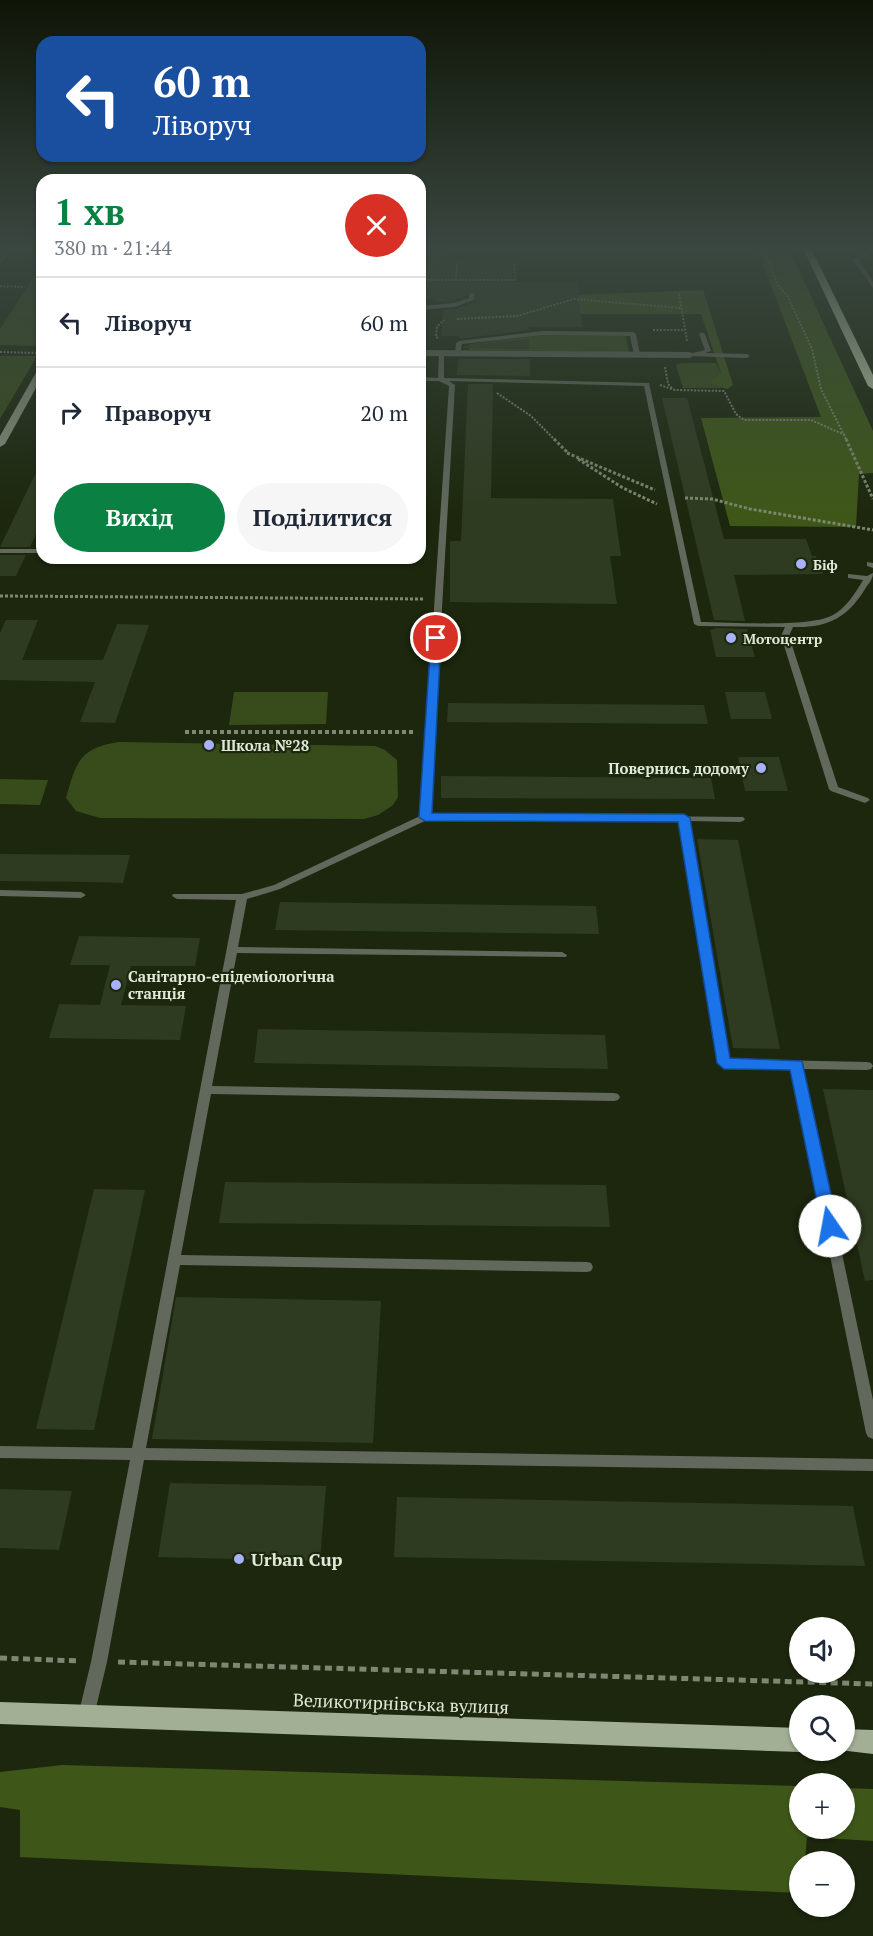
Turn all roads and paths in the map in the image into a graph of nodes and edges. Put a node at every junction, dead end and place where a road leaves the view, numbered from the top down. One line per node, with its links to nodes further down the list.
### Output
1 (436, 336): 8 (path)
2 (517, 336): 8 (lane)
3 (633, 336): 14 (lane)
4 (686, 336): 16 (path)
5 (703, 336): 16 (lane)
6 (806, 336): 26 (path)
7 (851, 336): 18 (highway)
8 (466, 343): 13 (lane)
9 (0, 352): 10 (path)
10 (36, 353)
11 (426, 353): 12 (street)
12 (441, 353): 13 (street); 20 (lane)
13 (458, 353): 14 (street)
14 (637, 355): 15 (street)
15 (661, 355): 16 (street); 24 (path)
16 (690, 355): 17 (lane)
17 (747, 356)
18 (868, 369): 23 (highway)
19 (426, 379): 20 (lane)
20 (441, 380): 21 (lane); 38 (lane)
21 (647, 384): 24 (path); 29 (lane)
22 (36, 386): 27 (main road)
23 (873, 386)
24 (675, 390): 26 (path)
25 (497, 393): 28 (path)
26 (845, 435): 30 (path)
27 (1, 441)
28 (567, 453): 29 (path); 31 (path)
29 (671, 498): 31 (lane); 32 (path)
30 (873, 499)
31 (674, 512): 39 (lane)
32 (873, 530)
33 (0, 551): 34 (lane)
34 (36, 551)
35 (851, 576): 36 (lane)
36 (870, 577): 39 (lane)
37 (0, 596): 38 (path)
38 (438, 600): 41 (lane)
39 (790, 625): 42 (lane)
40 (185, 732): 41 (path)
41 (430, 732): 43 (lane)
42 (865, 800)
43 (425, 817): 44 (lane); 49 (lane)
44 (684, 818): 45 (lane); 52 (lane)
45 (741, 819)
46 (0, 893): 47 (lane)
47 (81, 895)
48 (177, 896): 49 (lane)
49 (242, 897): 50 (lane)
50 (232, 950): 51 (lane); 54 (lane)
51 (562, 955)
52 (796, 1065): 53 (lane); 58 (lane)
53 (867, 1066)
54 (206, 1090): 55 (lane); 56 (lane)
55 (614, 1097)
56 (173, 1260): 57 (lane); 60 (lane)
57 (587, 1267)
58 (873, 1433)
59 (0, 1452): 60 (lane)
60 (136, 1455): 61 (lane); 63 (lane)
61 (873, 1465)
62 (0, 1658): 63 (path)
63 (99, 1662): 64 (path); 66 (lane)
64 (873, 1684)
65 (0, 1713): 66 (main road, Великотирнівська вулиця)
66 (86, 1716): 67 (main road, Великотирнівська вулиця)
67 (789, 1740)
68 (855, 1741): 69 (main road)
69 (873, 1742)

